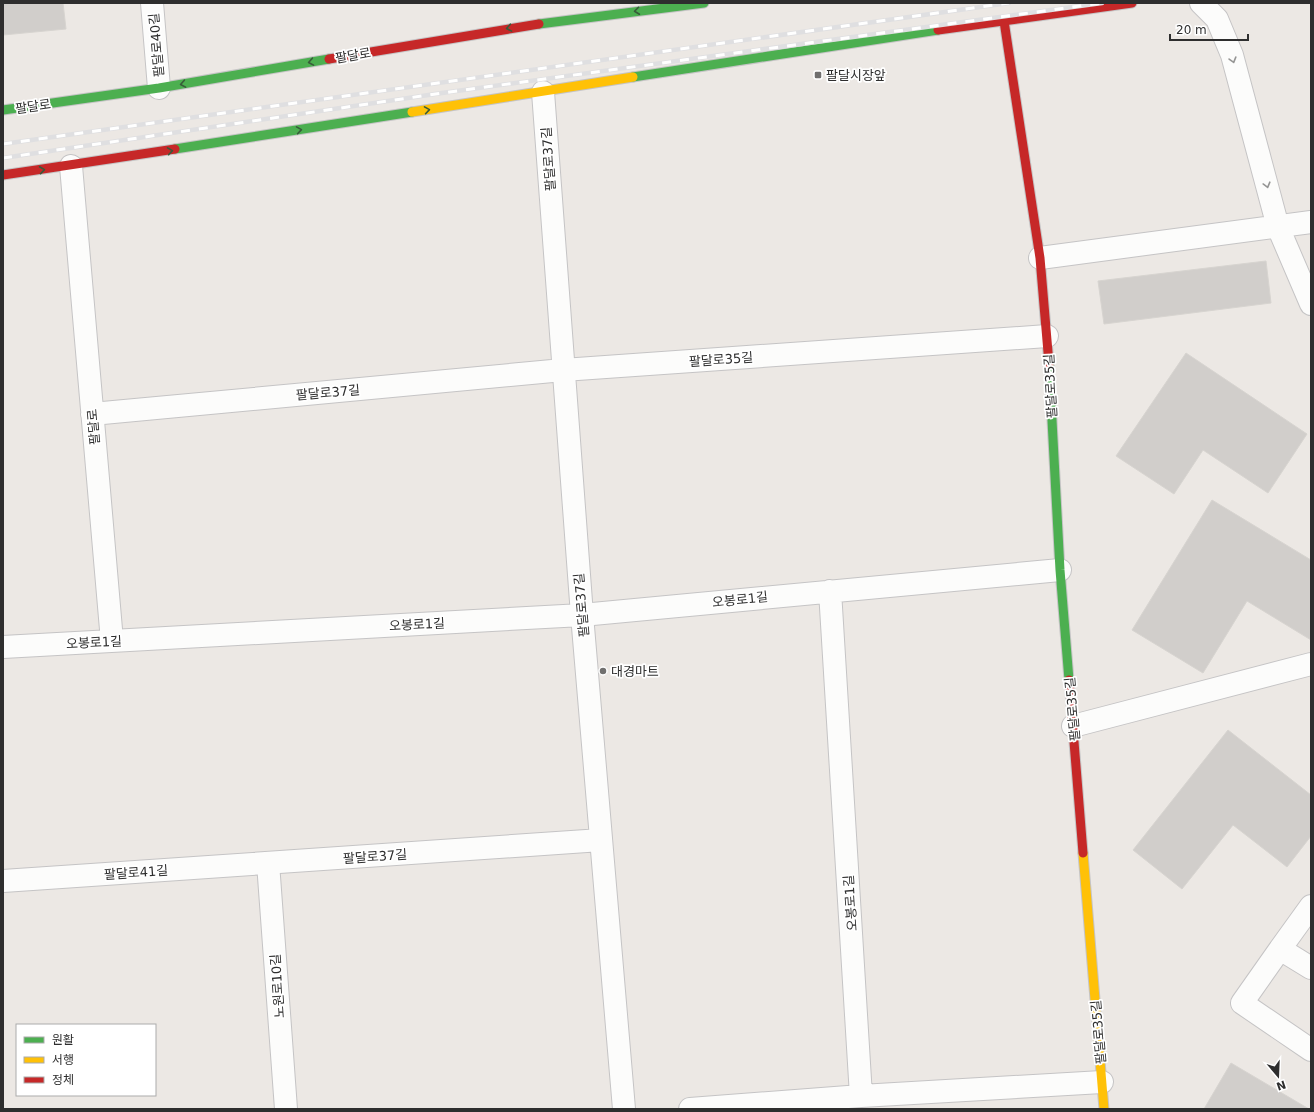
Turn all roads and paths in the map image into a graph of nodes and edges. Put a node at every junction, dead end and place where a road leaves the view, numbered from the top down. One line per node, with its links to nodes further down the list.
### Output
1 (152, 3): 6 (street, 팔달로40길)
2 (704, 3): 6 (main road, 팔달로, one-way to 6)
3 (1132, 3): 5 (main road)
4 (1200, 3): 12 (street, one-way to 12)
5 (1004, 21): 7 (main road); 13 (main road, 팔달로35길)
6 (159, 88): 8 (main road, 팔달로)
7 (542, 92): 9 (main road, one-way to 7); 16 (street, 팔달로37길)
8 (3, 110)
9 (71, 166): 10 (main road, one-way to 9); 17 (street, 팔달로)
10 (3, 175)
11 (1311, 222): 12 (street)
12 (1278, 227): 13 (street); 14 (street)
13 (1040, 258): 15 (main road, 팔달로35길)
14 (1311, 304)
15 (1047, 336): 16 (street, 팔달로35길); 18 (main road, 팔달로35길)
16 (563, 370): 17 (street, 팔달로37길); 20 (street, 팔달로37길)
17 (92, 414): 21 (street, 팔달로)
18 (1060, 570): 19 (street, 오봉로1길); 24 (main road, 팔달로35길)
19 (830, 590): 20 (street, 오봉로1길); 33 (street, 오봉로1길)
20 (582, 615): 21 (street, 오봉로1길); 25 (street, 팔달로37길)
21 (112, 641): 22 (street, 오봉로1길)
22 (3, 647)
23 (1311, 664): 24 (street)
24 (1073, 726): 32 (main road, 팔달로35길)
25 (601, 840): 26 (street, 팔달로37길); 35 (street, 팔달로37길)
26 (268, 863): 27 (street, 팔달로41길); 34 (street, 노원로10길)
27 (3, 881)
28 (1311, 906): 29 (street)
29 (1280, 949): 30 (street); 31 (street)
30 (1311, 968)
31 (1311, 1050)
32 (1102, 1082): 33 (street, 팔달로35길); 37 (main road, 팔달로35길)
33 (862, 1096): 36 (street)
34 (286, 1109)
35 (624, 1109)
36 (690, 1109)
37 (1104, 1109)

